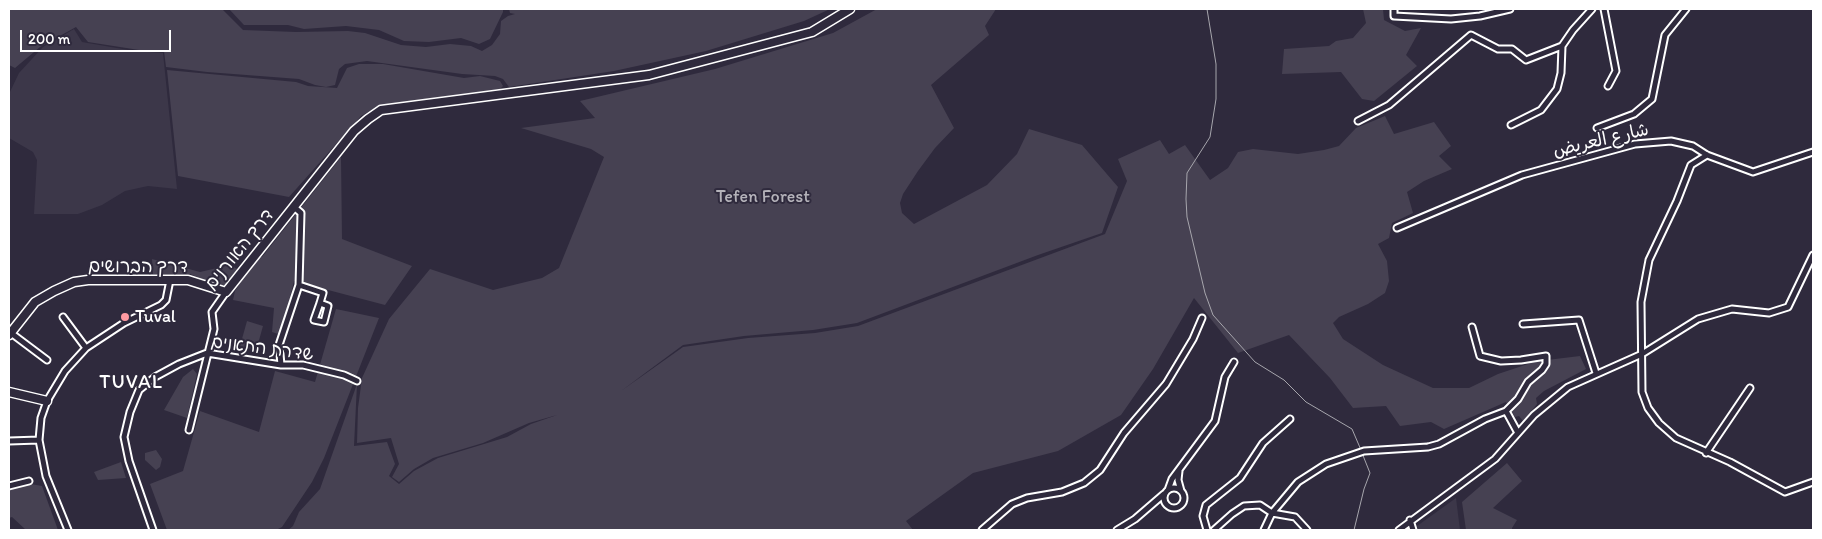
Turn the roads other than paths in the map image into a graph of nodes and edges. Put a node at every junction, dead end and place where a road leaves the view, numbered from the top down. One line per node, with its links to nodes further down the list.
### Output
1 (850, 9): 14 (main road, דרך האורנים)
2 (1394, 9): 3 (street)
3 (1510, 9)
4 (1592, 9): 7 (street)
5 (1604, 9): 8 (street)
6 (1686, 9): 11 (street)
7 (1562, 46): 9 (street); 10 (street)
8 (1608, 86)
9 (1358, 121)
10 (1511, 125)
11 (1596, 128)
12 (1813, 152): 13 (street, شارع العريض)
13 (1707, 155): 15 (street, شارع العريض); 28 (street)
14 (294, 207): 18 (street); 19 (main road, דרך האורנים)
15 (1397, 228)
16 (1813, 255): 28 (street)
17 (170, 280): 19 (main road, דרך הברושים); 25 (main road, דרך הברושים); 26 (street)
18 (299, 285): 20 (street); 31 (street)
19 (226, 292): 27 (street, דרך האורנים)
20 (320, 303)
21 (63, 317): 26 (street)
22 (1202, 318): 56 (street)
23 (1523, 324): 32 (street)
24 (1472, 327): 37 (street)
25 (10, 334): 29 (street)
26 (86, 348): 36 (street)
27 (207, 353): 31 (street, שדרת התאנים); 39 (street, דרך האורנים); 55 (street, שדרת התאנים)
28 (1642, 354): 32 (street); 43 (street)
29 (47, 360)
30 (1234, 362): 44 (street)
31 (281, 365): 33 (street, שדרת התאנים)
32 (1596, 373): 40 (street)
33 (357, 381)
34 (1750, 388): 43 (street)
35 (9, 392): 36 (main road)
36 (47, 401): 41 (street)
37 (1506, 411): 40 (street); 52 (street)
38 (1290, 419): 58 (street)
39 (189, 430)
40 (1518, 432): 53 (street)
41 (39, 440): 42 (street); 54 (street)
42 (9, 441)
43 (1706, 453): 46 (street)
44 (1179, 470): 48 (street); 49 (street)
45 (29, 481): 47 (street)
46 (1813, 482)
47 (9, 486)
48 (1181, 491): 49 (street); 50 (street)
49 (1166, 492): 50 (street); 51 (street)
50 (1166, 504): 51 (street)
51 (1151, 506): 57 (street)
52 (1272, 513): 59 (street); 60 (street); 61 (street)
53 (1410, 520): 62 (street); 63 (street)
54 (68, 530)
55 (153, 530)
56 (982, 530)
57 (1117, 530)
58 (1207, 530)
59 (1214, 530)
60 (1264, 530)
61 (1307, 530)
62 (1399, 530)
63 (1413, 530)

